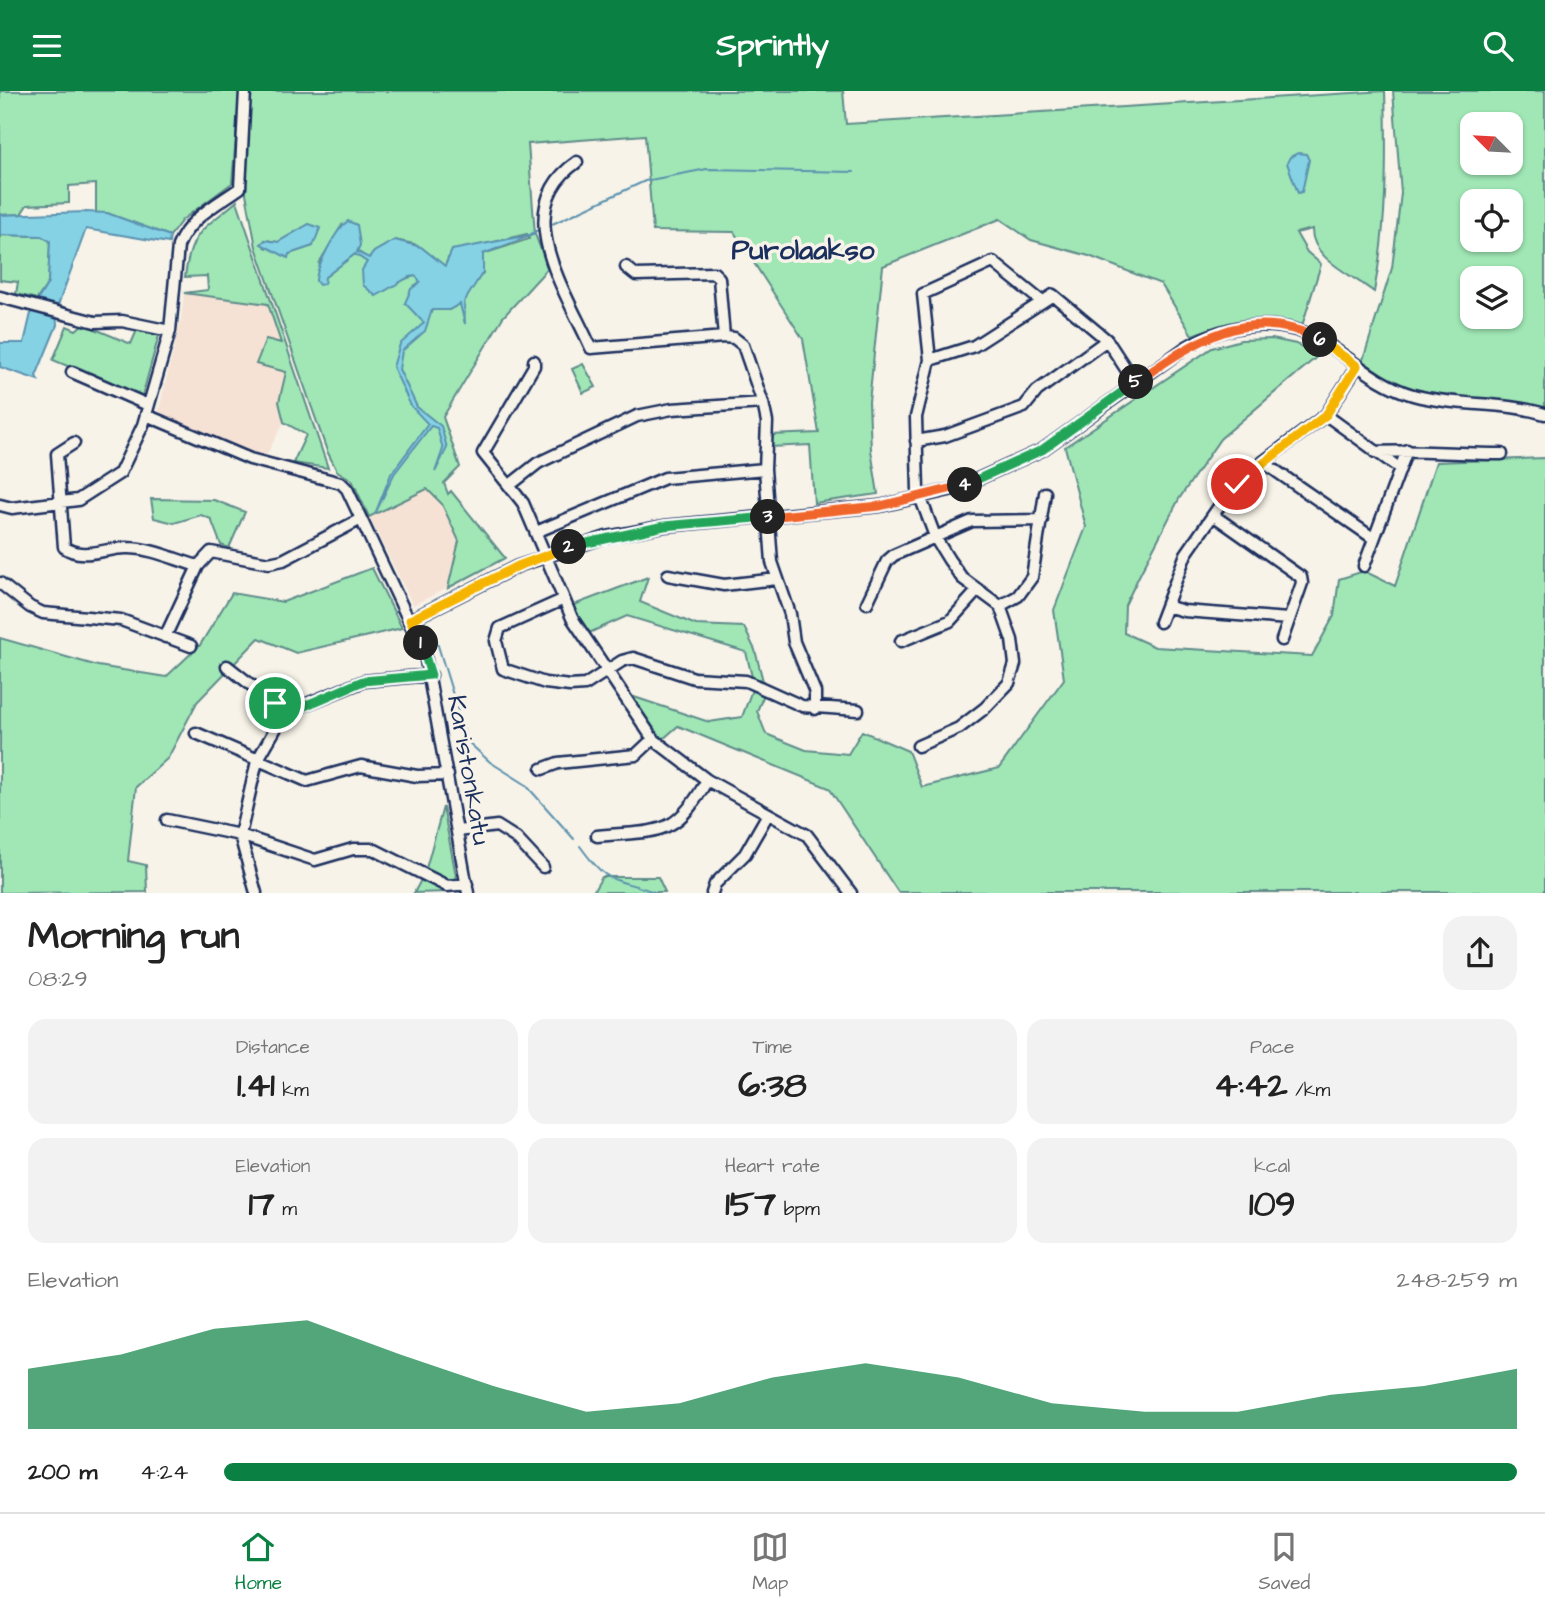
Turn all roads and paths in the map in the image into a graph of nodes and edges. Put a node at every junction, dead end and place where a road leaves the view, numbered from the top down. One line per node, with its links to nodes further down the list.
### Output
1 (245, 91): 6 (street)
2 (577, 162): 7 (street)
3 (625, 267): 7 (street)
4 (0, 297): 6 (street)
5 (1041, 301): 8 (street); 10 (street); 10 (street)
6 (170, 331): 15 (street)
7 (724, 337): 14 (street)
8 (1107, 340): 13 (street); 18 (street)
9 (534, 361): 26 (street)
10 (930, 361): 18 (street)
11 (1357, 366): 13 (street); 16 (street); 17 (street)
12 (72, 372): 15 (street, Karistonkatu)
13 (1135, 383): 28 (street)
14 (763, 403): 25 (street); 26 (street)
15 (147, 410): 29 (street); 33 (street, Karistonkatu)
16 (1545, 414)
17 (1326, 415): 21 (street); 23 (street)
18 (916, 441): 28 (street)
19 (74, 443): 29 (street)
20 (1407, 450): 21 (street); 22 (street); 24 (street)
21 (1375, 451): 24 (street)
22 (1502, 454)
23 (1263, 462): 31 (street); 36 (street)
24 (1399, 468): 36 (street)
25 (765, 469): 32 (street); 35 (street)
26 (510, 485): 35 (street)
27 (1045, 493): 34 (street)
28 (921, 499): 32 (street); 37 (street)
29 (60, 502): 30 (street); 39 (street)
30 (0, 505)
31 (1213, 515): 47 (street); 49 (street)
32 (768, 517): 38 (street); 42 (street)
33 (361, 519): 39 (street); 50 (street, Karistonkatu)
34 (1042, 520): 37 (street); 48 (street)
35 (536, 532): 38 (street)
36 (1373, 538): 40 (street)
37 (936, 539): 44 (street); 46 (street)
38 (545, 555): 45 (street); 50 (street)
39 (198, 566): 52 (street)
40 (1364, 566)
41 (668, 575): 42 (street)
42 (777, 579): 59 (street)
43 (0, 583): 52 (street)
44 (977, 591): 48 (street); 54 (street)
45 (562, 600): 57 (street); 57 (street)
46 (867, 603)
47 (1166, 606): 49 (street); 51 (street)
48 (1000, 607): 64 (street)
49 (1289, 619): 53 (street)
50 (410, 620): 58 (street, Karistonkatu)
51 (1160, 622)
52 (165, 637): 55 (street)
53 (1282, 640)
54 (901, 641)
55 (191, 646)
56 (227, 666): 61 (street)
57 (608, 671): 59 (street); 63 (street)
58 (431, 675): 61 (street); 67 (street, Karistonkatu)
59 (815, 709): 60 (street)
60 (858, 710)
61 (288, 713): 65 (street)
62 (196, 733): 65 (street)
63 (653, 739): 66 (street); 68 (street)
64 (918, 746)
65 (257, 761): 67 (street); 72 (street)
66 (542, 769)
67 (448, 775): 71 (street, Karistonkatu)
68 (707, 780): 69 (street); 73 (street)
69 (768, 814): 76 (street); 78 (street)
70 (167, 820): 72 (street)
71 (458, 831): 74 (street); 75 (street, Karistonkatu)
72 (240, 835): 75 (street); 77 (street)
73 (597, 836)
74 (543, 867)
75 (468, 888)
76 (852, 892)
77 (256, 893)
78 (712, 893)

